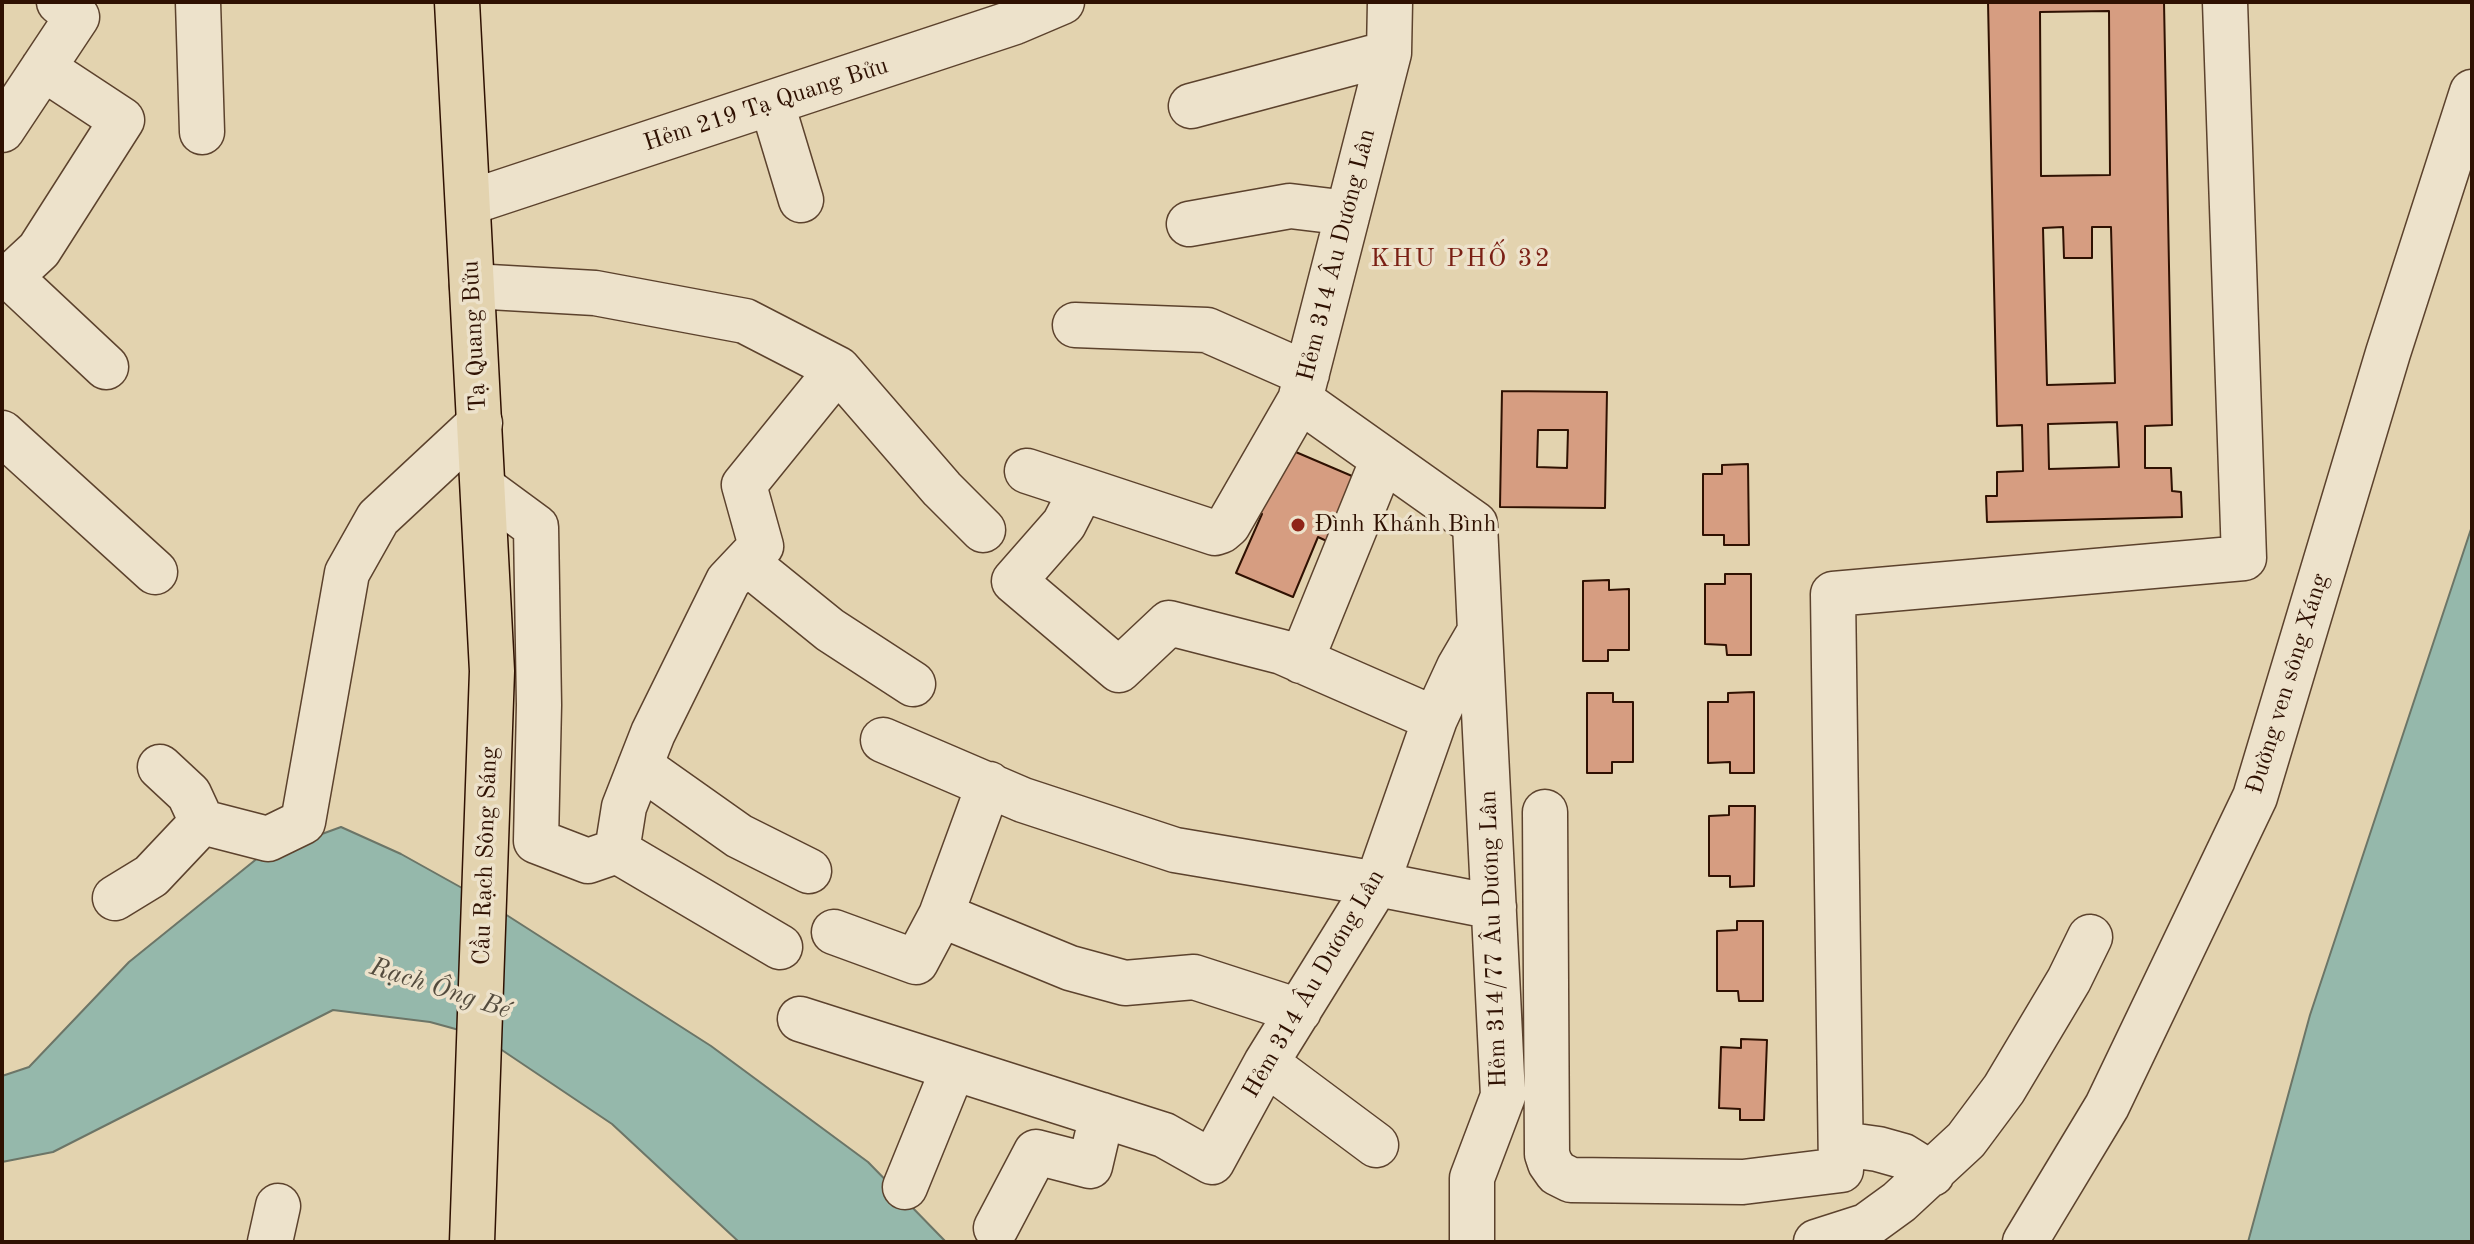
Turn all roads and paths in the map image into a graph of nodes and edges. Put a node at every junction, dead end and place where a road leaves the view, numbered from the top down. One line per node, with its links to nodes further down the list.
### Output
1 (59, 2): 8 (street)
2 (198, 2): 13 (street)
3 (457, 2): 15 (main road, Tạ Quang Bửu)
4 (1062, 2): 10 (street, Hẻm 219 Tạ Quang Bửu)
5 (1390, 2): 7 (street, Hẻm 314 Âu Dương Lân)
6 (2225, 2): 58 (street)
7 (1389, 53): 11 (street); 16 (street, Hẻm 314 Âu Dương Lân)
8 (43, 68): 12 (street); 18 (street)
9 (2472, 92): 66 (street, Đường ven sông Xáng)
10 (772, 104): 14 (street); 15 (street, Hẻm 219 Tạ Quang Bửu)
11 (1191, 106)
12 (2, 130)
13 (202, 132)
14 (801, 200)
15 (468, 203): 19 (main road, Tạ Quang Bửu)
16 (1348, 213): 17 (street); 23 (street, Hẻm 314 Âu Dương Lân)
17 (1189, 224)
18 (6, 280): 21 (street)
19 (472, 286): 22 (street); 24 (main road, Tạ Quang Bửu)
20 (1075, 325): 23 (street)
21 (106, 367)
22 (838, 369): 30 (street); 31 (street)
23 (1304, 387): 26 (street, Hẻm 314 Âu Dương Lân); 29 (street)
24 (480, 423): 28 (main road, Tạ Quang Bửu); 43 (street)
25 (2, 433): 32 (street)
26 (1383, 459): 33 (street, Hẻm 314 Âu Dương Lân); 34 (street)
27 (1027, 471): 29 (street)
28 (483, 488): 35 (main road, Tạ Quang Bửu); 44 (street)
29 (1082, 489): 34 (street)
30 (983, 530)
31 (746, 562): 36 (street); 39 (street)
32 (155, 572)
33 (1480, 631): 37 (street, Hẻm 314 Âu Dương Lân); 48 (street, Hẻm 314/77 Âu Dương Lân)
34 (1301, 661): 37 (street)
35 (492, 671): 63 (main road, Cầu Rạch Sông Sáng)
36 (913, 684)
37 (1435, 719): 46 (street, Hẻm 314 Âu Dương Lân)
38 (883, 740): 41 (street)
39 (640, 766): 44 (street); 45 (street)
40 (160, 767): 43 (street)
41 (989, 784): 46 (street); 49 (street)
42 (1545, 812): 58 (street)
43 (202, 822): 47 (street)
44 (617, 851): 52 (street)
45 (809, 871)
46 (1377, 884): 48 (street); 53 (street, Hẻm 314 Âu Dương Lân)
47 (115, 898)
48 (1494, 907): 64 (street, Hẻm 314/77 Âu Dương Lân)
49 (941, 915): 50 (street); 53 (street)
50 (834, 932)
51 (2090, 937): 60 (street)
52 (780, 947)
53 (1299, 1011): 55 (street, Hẻm 314 Âu Dương Lân)
54 (800, 1019): 56 (street, Hẻm 314 Âu Dương Lân)
55 (1266, 1063): 57 (street, Hẻm 314 Âu Dương Lân); 59 (street)
56 (953, 1069): 57 (street, Hẻm 314 Âu Dương Lân); 61 (street)
57 (1102, 1115): 62 (street)
58 (1842, 1144): 60 (street)
59 (1376, 1145)
60 (1932, 1174): 65 (street)
61 (905, 1187)
62 (996, 1228)
63 (473, 1237)
64 (1472, 1242)
65 (1816, 1242)
66 (2025, 1242)

